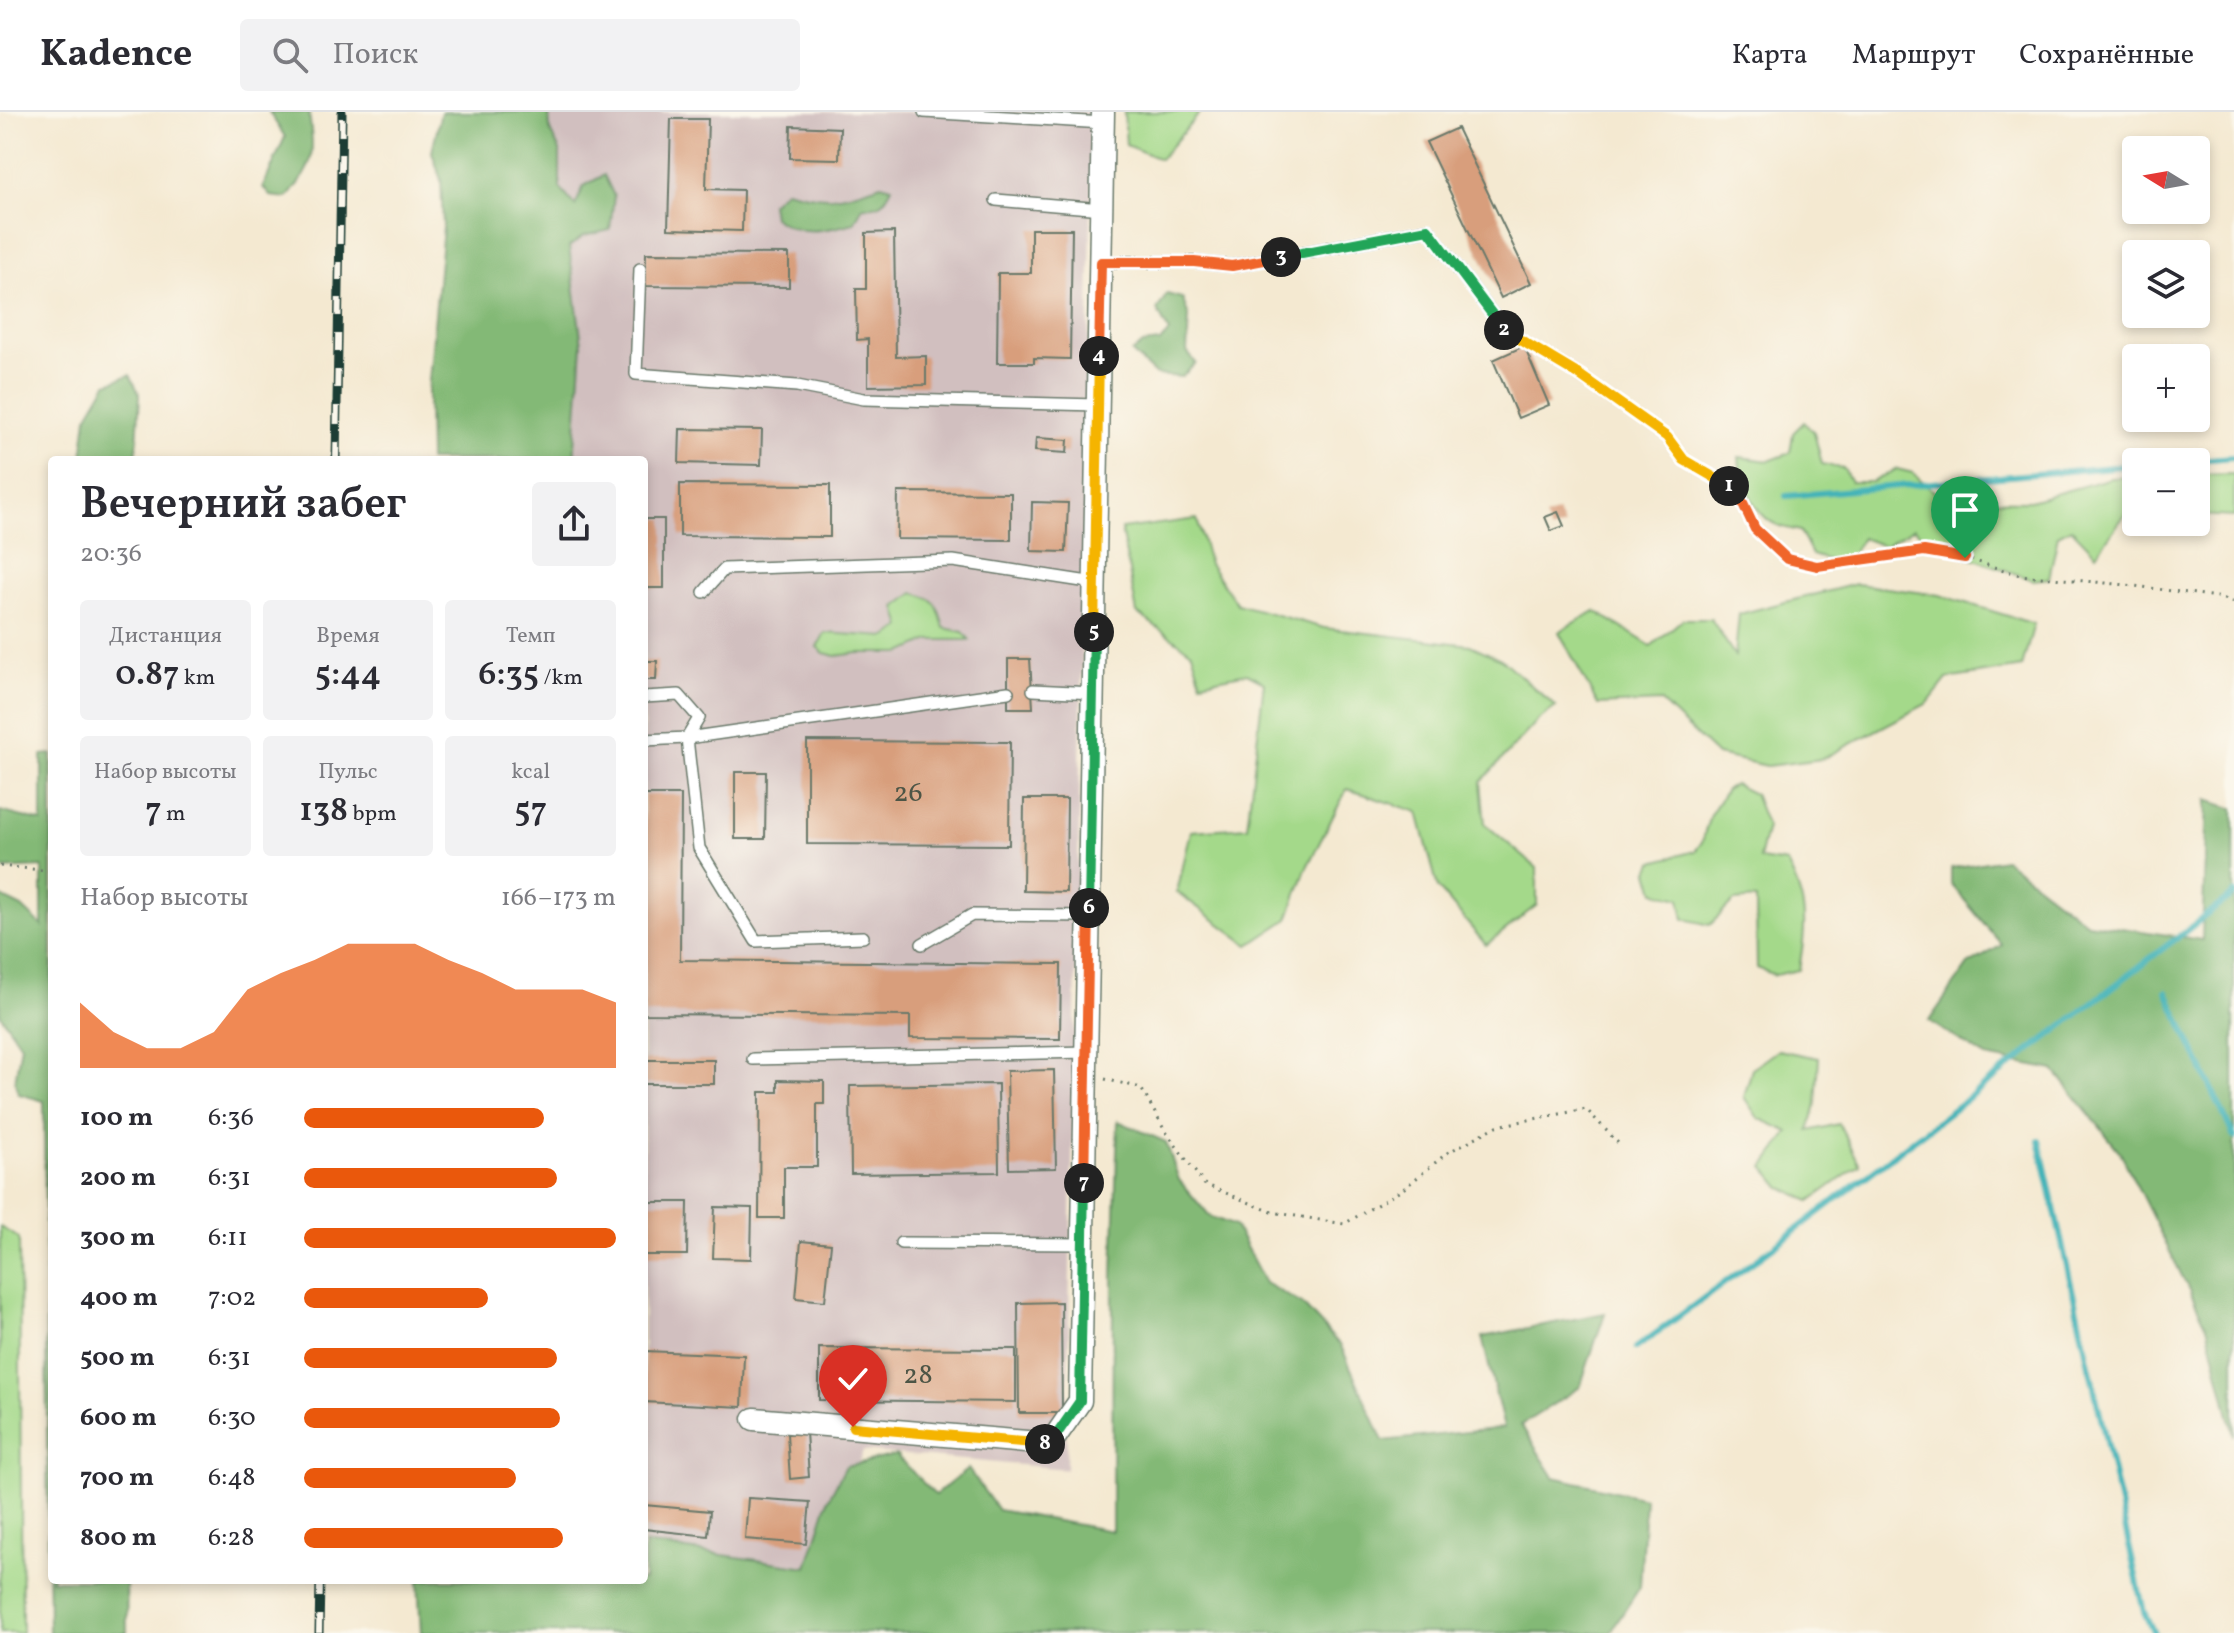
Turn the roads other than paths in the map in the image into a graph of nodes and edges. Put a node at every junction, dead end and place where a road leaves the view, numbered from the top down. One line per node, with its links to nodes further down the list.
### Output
1 (924, 112): 2 (lane)
2 (1103, 117): 4 (street)
3 (996, 200): 4 (lane)
4 (1102, 209): 5 (street)
5 (1101, 262): 7 (lane); 8 (street)
6 (640, 269): 8 (lane)
7 (1505, 331)
8 (1098, 405): 9 (street)
9 (1095, 583): 10 (lane); 13 (street)
10 (704, 592)
11 (1033, 690): 13 (lane)
12 (1008, 692): 15 (lane)
13 (1093, 693): 17 (street)
14 (648, 697): 15 (lane)
15 (687, 738): 16 (lane); 18 (lane)
16 (648, 740)
17 (1089, 916): 19 (lane); 21 (street)
18 (863, 937)
19 (922, 944)
20 (753, 1059): 21 (lane)
21 (1086, 1063): 23 (street)
22 (901, 1243): 23 (lane)
23 (1083, 1244): 24 (street)
24 (754, 1419)

